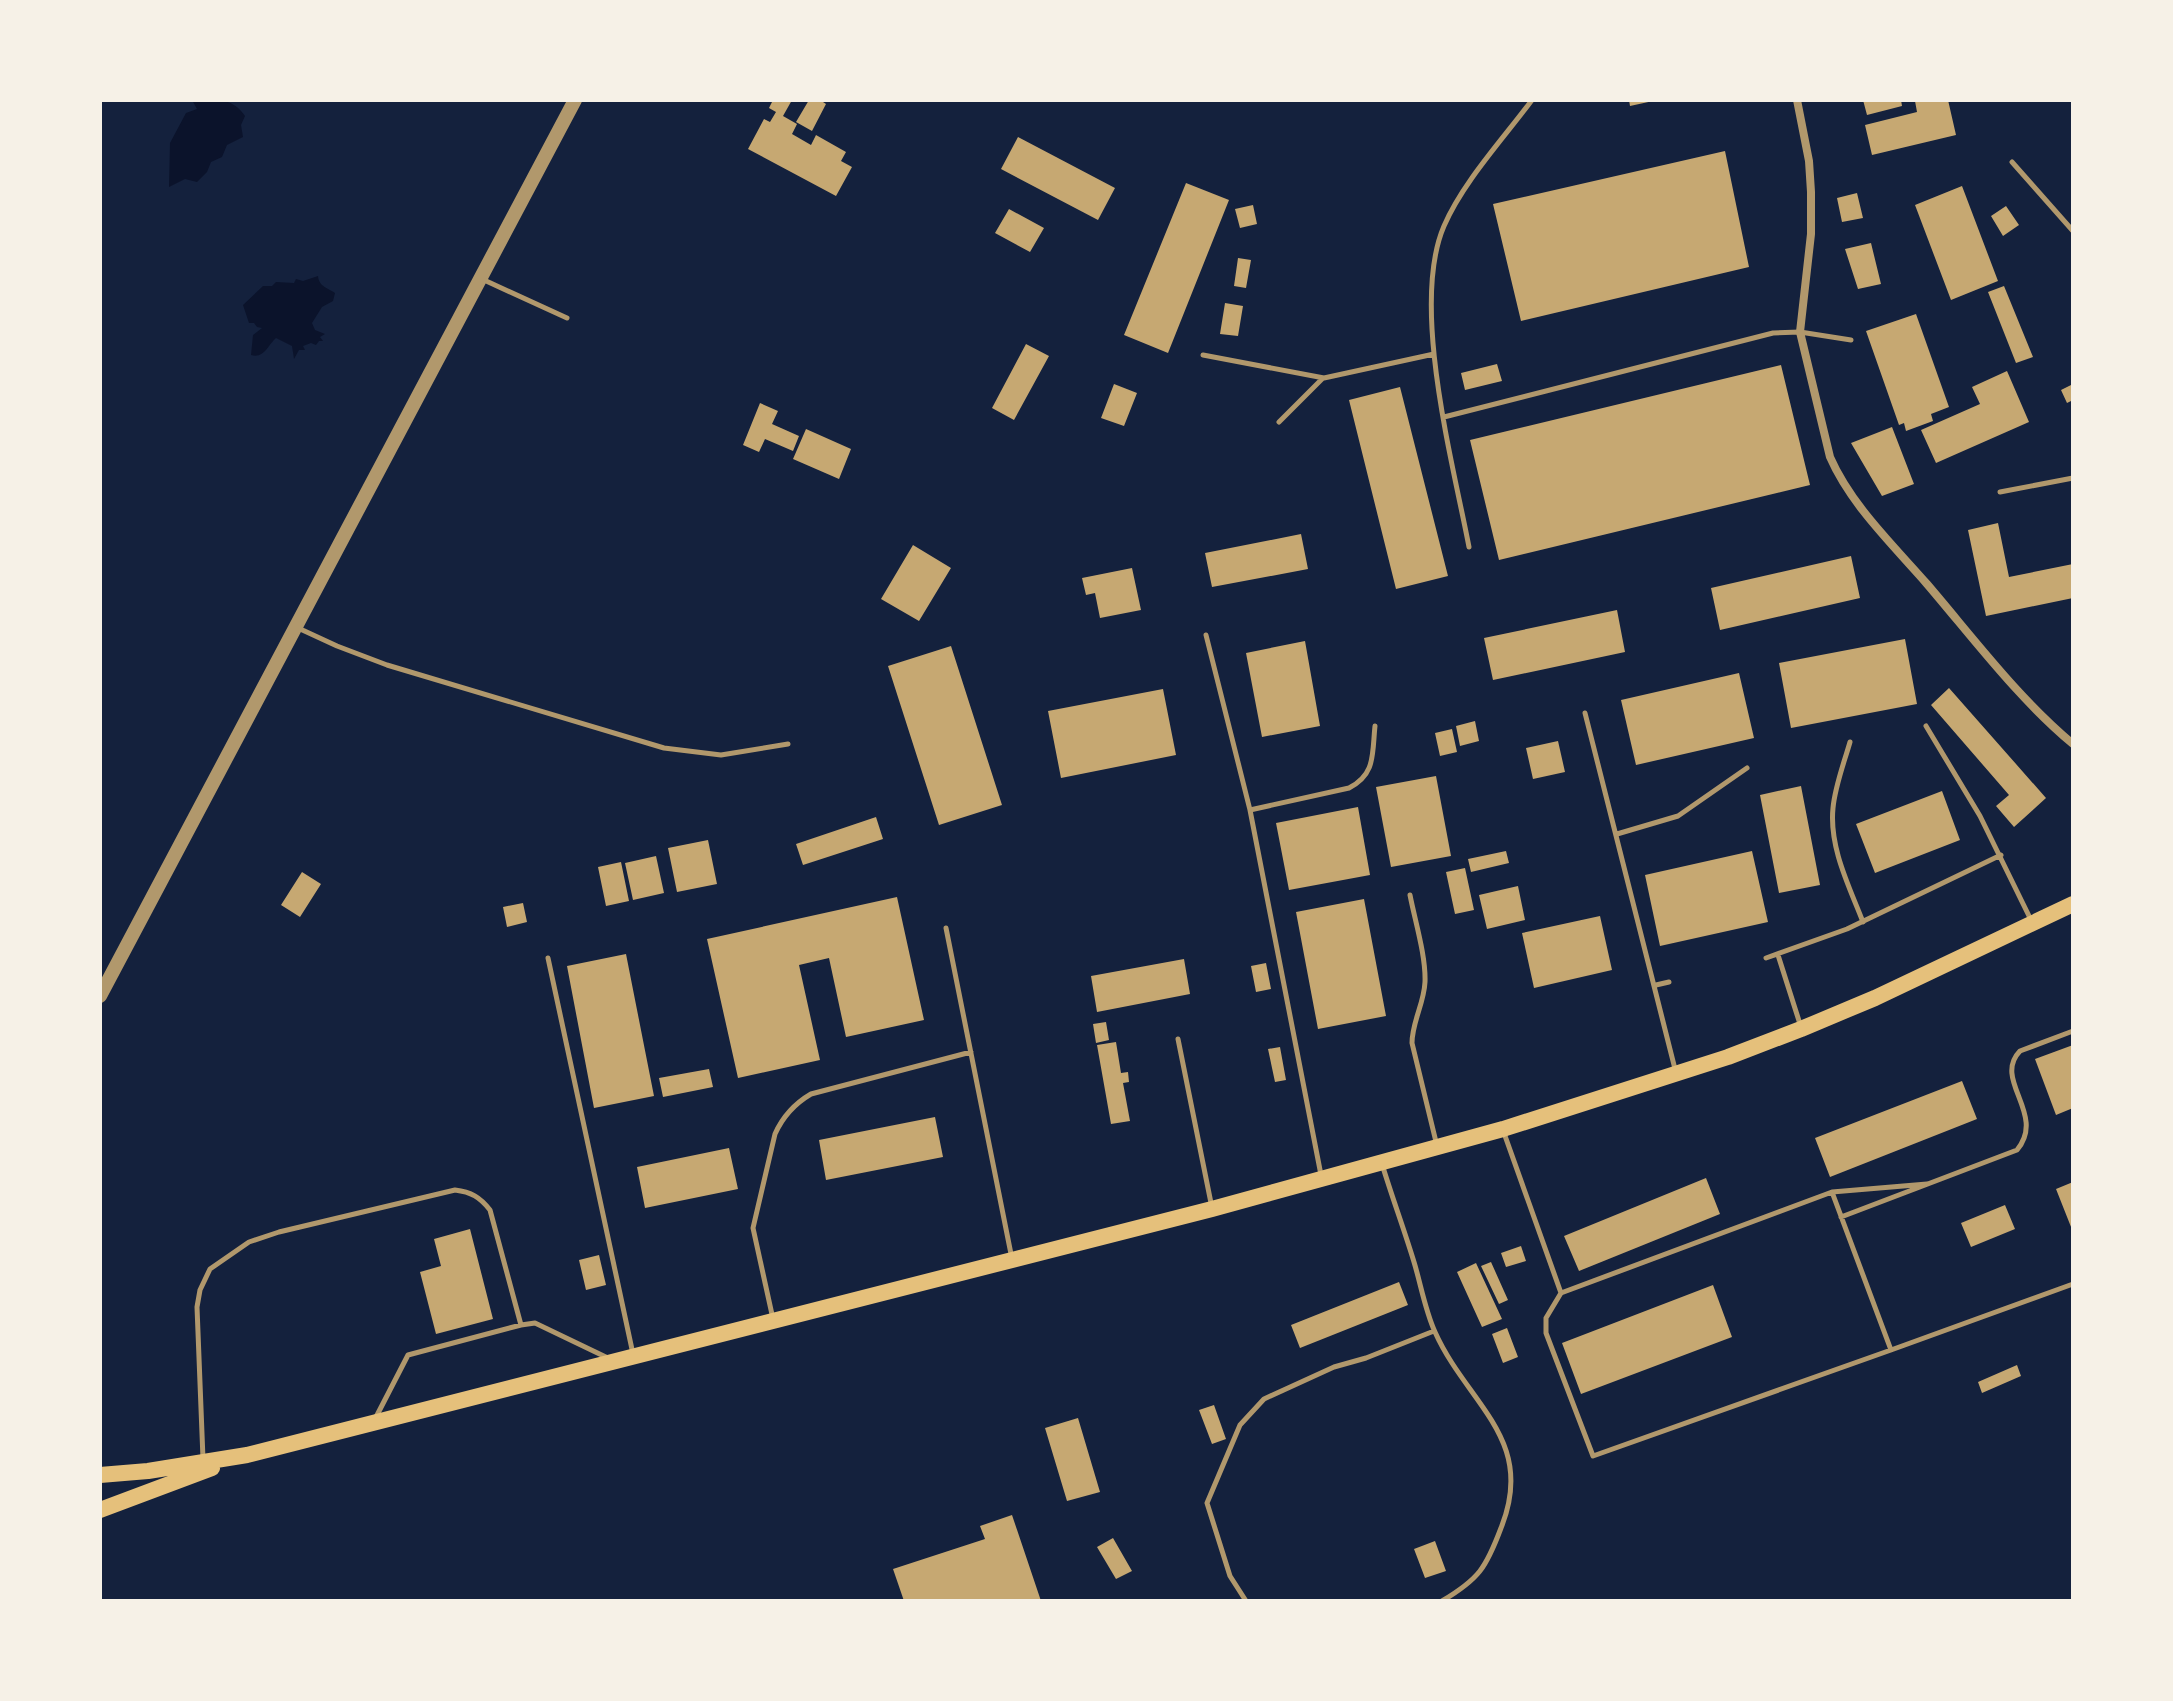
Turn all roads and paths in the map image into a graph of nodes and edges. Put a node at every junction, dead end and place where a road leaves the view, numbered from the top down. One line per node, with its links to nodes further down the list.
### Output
1 (575, 100): 6 (street)
2 (1532, 100): 10 (lane)
3 (1797, 100): 8 (street)
4 (2012, 162): 5 (lane)
5 (2073, 231)
6 (481, 278): 7 (lane); 18 (street)
7 (567, 318)
8 (1800, 332): 9 (lane); 13 (lane); 25 (street)
9 (1851, 340)
10 (1434, 354): 12 (lane); 13 (lane)
11 (1203, 355): 12 (lane)
12 (1324, 378): 14 (lane)
13 (1444, 417): 17 (lane)
14 (1279, 422)
15 (2073, 478): 16 (lane)
16 (2000, 492)
17 (1469, 547)
18 (295, 626): 24 (lane); 40 (street)
19 (1206, 635): 27 (lane)
20 (1585, 713): 28 (lane)
21 (1375, 726): 27 (lane)
22 (1926, 726): 29 (lane)
23 (1850, 742): 32 (lane)
24 (788, 744)
25 (2073, 744)
26 (1747, 768): 28 (lane)
27 (1250, 810): 49 (lane)
28 (1617, 834): 39 (lane)
29 (2001, 855): 32 (lane); 33 (lane)
30 (1410, 895): 47 (lane)
31 (2073, 904): 33 (main road)
32 (1863, 922): 35 (lane)
33 (2033, 925): 41 (main road)
34 (946, 928): 44 (lane)
35 (1778, 955): 37 (lane); 41 (lane)
36 (548, 958): 61 (lane)
37 (1766, 958)
38 (1669, 982): 39 (lane)
39 (1656, 985): 45 (lane)
40 (100, 996)
41 (1801, 1029): 45 (main road)
42 (2073, 1031): 50 (lane)
43 (1178, 1039): 52 (lane)
44 (971, 1052): 54 (lane); 57 (lane)
45 (1676, 1074): 46 (main road)
46 (1503, 1129): 47 (main road); 56 (lane)
47 (1438, 1147): 48 (main road)
48 (1381, 1163): 49 (main road); 59 (lane)
49 (1322, 1180): 52 (main road)
50 (1927, 1184): 51 (lane); 53 (lane)
51 (1832, 1192): 53 (lane); 56 (lane)
52 (1212, 1209): 54 (main road)
53 (1841, 1217): 60 (lane)
54 (1012, 1259): 57 (main road)
55 (2073, 1284): 60 (lane)
56 (1561, 1293): 60 (lane)
57 (774, 1320): 61 (main road)
58 (521, 1325): 62 (lane); 63 (lane); 65 (lane)
59 (1434, 1331): 68 (lane); 69 (lane)
60 (1891, 1350)
61 (633, 1355): 62 (main road)
62 (614, 1361): 63 (main road)
63 (372, 1424): 64 (main road)
64 (247, 1455): 65 (main road); 67 (main road)
65 (203, 1463): 66 (main road)
66 (100, 1475)
67 (100, 1510)
68 (1246, 1601)
69 (1442, 1601)

